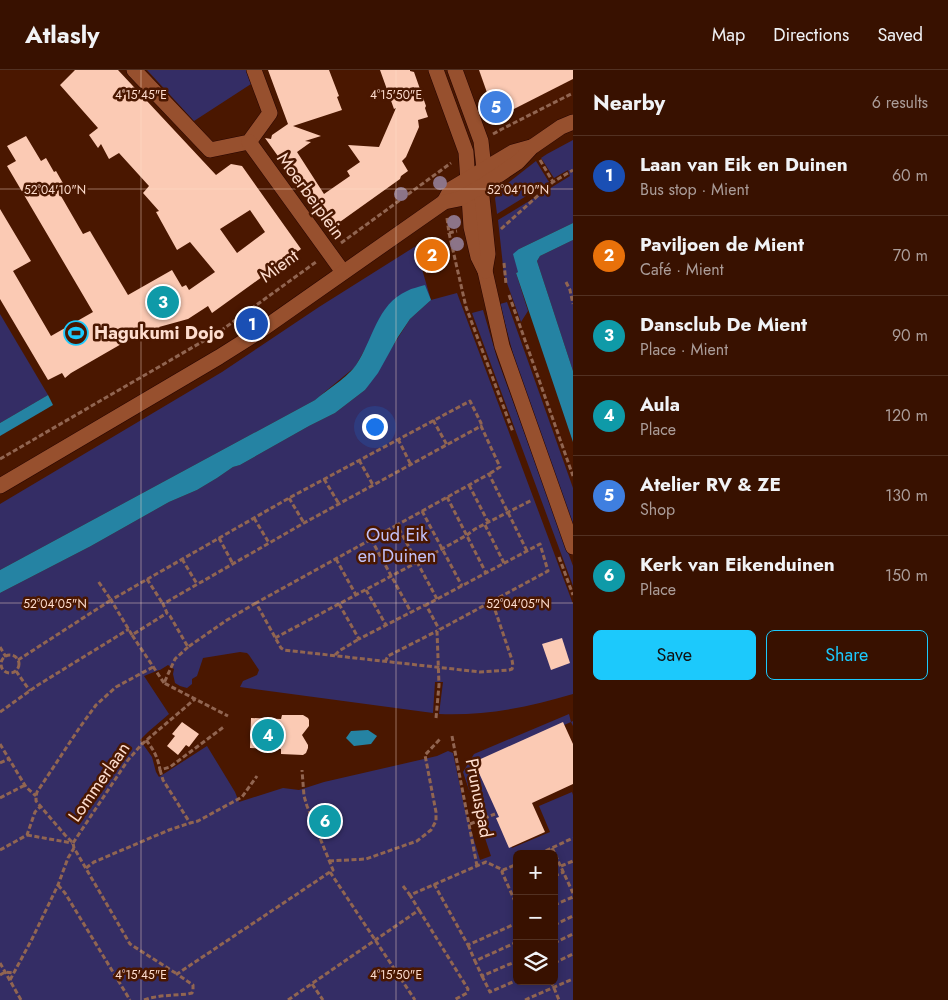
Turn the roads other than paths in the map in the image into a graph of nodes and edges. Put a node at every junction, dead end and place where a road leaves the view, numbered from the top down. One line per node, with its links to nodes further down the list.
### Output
1 (134, 70): 6 (street)
2 (254, 70): 6 (street)
3 (436, 70): 10 (street)
4 (455, 70): 8 (street)
5 (573, 122): 7 (street)
6 (249, 142): 12 (street, Moerbeiplein)
7 (535, 152): 8 (street); 9 (street)
8 (484, 169): 9 (street); 10 (street)
9 (484, 185): 10 (street); 11 (street)
10 (469, 186): 11 (street); 12 (street)
11 (485, 270): 14 (street)
12 (343, 272): 13 (street)
13 (0, 486)
14 (573, 547)

